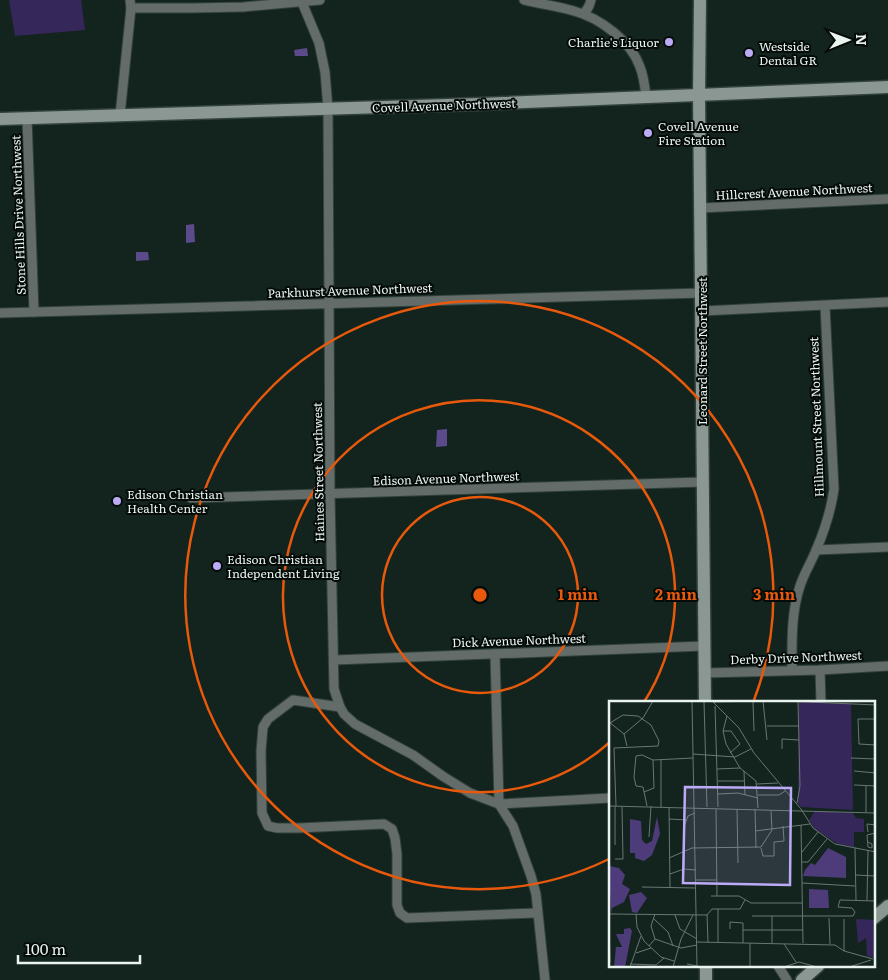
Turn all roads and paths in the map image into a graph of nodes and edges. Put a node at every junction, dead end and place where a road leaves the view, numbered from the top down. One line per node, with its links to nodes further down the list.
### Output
1 (320, 0): 5 (street)
2 (524, 0): 7 (street)
3 (591, 0): 7 (street)
4 (700, 0): 9 (street, Leonard Street Northwest)
5 (301, 1): 6 (street); 11 (street, Haines Street Northwest)
6 (130, 4): 12 (street)
7 (584, 14): 10 (street)
8 (888, 87): 9 (street, Covell Avenue Northwest)
9 (699, 95): 10 (street, Covell Avenue Northwest); 16 (street, Leonard Street Northwest)
10 (646, 97): 11 (street, Covell Avenue Northwest)
11 (328, 109): 12 (street, Covell Avenue Northwest); 19 (street, Haines Street Northwest)
12 (120, 115): 13 (street, Covell Avenue Northwest)
13 (27, 118): 14 (street, Covell Avenue Northwest); 22 (street, Stone Hills Drive Northwest)
14 (0, 119)
15 (888, 199): 16 (street, Hillcrest Avenue Northwest)
16 (701, 208): 17 (street, Leonard Street Northwest)
17 (701, 293): 19 (street, Parkhurst Avenue Northwest); 21 (street, Leonard Street Northwest)
18 (888, 302): 20 (street)
19 (330, 304): 22 (street, Parkhurst Avenue Northwest); 25 (street, Haines Street Northwest)
20 (825, 306): 21 (street); 28 (street, Hillmount Street Northwest)
21 (702, 311): 24 (street, Leonard Street Northwest)
22 (34, 312): 23 (street, Parkhurst Avenue Northwest)
23 (0, 313)
24 (703, 482): 25 (street, Edison Avenue Northwest); 29 (street, Leonard Street Northwest)
25 (330, 495): 26 (street, Edison Avenue Northwest); 31 (street, Haines Street Northwest)
26 (190, 498)
27 (888, 547): 28 (street)
28 (816, 550): 33 (street, Hillmount Street Northwest)
29 (704, 646): 30 (street, Dick Avenue Northwest); 35 (street, Leonard Street Northwest)
30 (495, 654): 31 (street, Dick Avenue Northwest); 40 (street)
31 (334, 660): 38 (street, Haines Street Northwest)
32 (888, 666): 34 (street, Derby Drive Northwest)
33 (792, 670): 34 (street, Derby Drive Northwest); 35 (street, Derby Drive Northwest)
34 (820, 670): 37 (street)
35 (704, 673): 36 (street, Leonard Street Northwest)
36 (704, 701)
37 (821, 701)
38 (340, 707): 40 (street, Haines Street Northwest); 42 (street)
39 (609, 798): 40 (street, Haines Street Northwest)
40 (499, 804): 42 (street)
41 (888, 906): 43 (street)
42 (537, 913): 46 (street)
43 (876, 916)
44 (779, 968): 47 (street)
45 (816, 968): 48 (street)
46 (545, 980)
47 (787, 980)
48 (802, 980)

